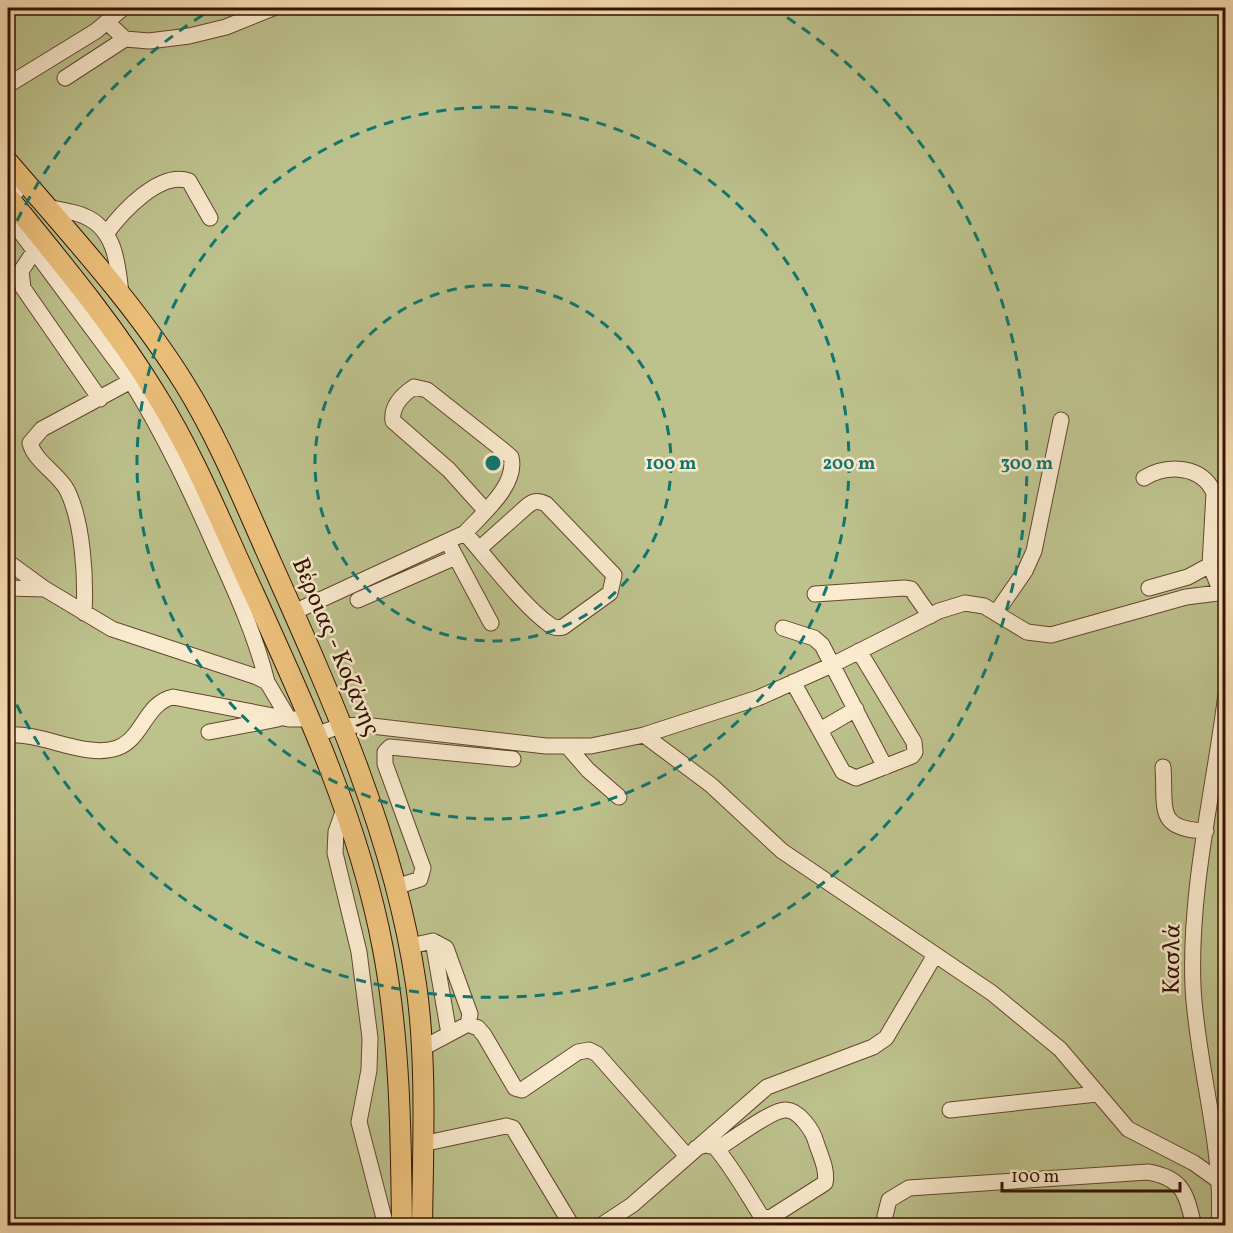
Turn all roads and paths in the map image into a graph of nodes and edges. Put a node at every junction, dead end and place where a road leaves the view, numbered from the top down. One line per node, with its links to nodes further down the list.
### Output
1 (123, 8): 3 (street)
2 (273, 8): 4 (street)
3 (107, 22): 4 (street); 6 (street)
4 (125, 39): 5 (street)
5 (65, 78)
6 (8, 85)
7 (8, 162): 8 (main road, Βέροιας - Κοζάνης)
8 (25, 182): 9 (street); 10 (main road, Βέροιας - Κοζάνης)
9 (8, 198): 13 (street); 46 (main road, Βέροιας - Κοζάνης)
10 (47, 207): 12 (street); 14 (main road, Βέροιας - Κοζάνης)
11 (210, 218): 12 (street)
12 (106, 234): 14 (street)
13 (34, 250): 15 (street); 16 (street)
14 (121, 294): 32 (main road, Βέροιας - Κοζάνης)
15 (131, 381): 16 (street); 40 (street)
16 (100, 399): 33 (street)
17 (1061, 420): 34 (street)
18 (1144, 478): 25 (street)
19 (485, 510): 19 (street); 20 (street)
20 (465, 533): 21 (street); 22 (street)
21 (448, 543): 23 (street); 32 (street)
22 (479, 549): 22 (street)
23 (456, 556): 31 (street); 36 (street)
24 (8, 562): 28 (street)
25 (1210, 565): 27 (street); 29 (street)
26 (8, 588): 28 (street)
27 (1149, 588)
28 (45, 589): 33 (street)
29 (1223, 592): 34 (street)
30 (815, 594): 35 (street)
31 (358, 600)
32 (294, 612): 45 (main road, Βέροιας - Κοζάνης)
33 (84, 613): 40 (street)
34 (996, 613): 35 (street)
35 (930, 616): 38 (street)
36 (491, 623)
37 (783, 628): 39 (street)
38 (859, 651): 39 (street); 53 (street)
39 (831, 665): 41 (street); 43 (street)
40 (267, 682): 44 (street)
41 (793, 682): 47 (street); 50 (street)
42 (1226, 694): 56 (street, Κασλά)
43 (856, 709): 47 (street); 53 (street)
44 (285, 719): 46 (street); 48 (street); 49 (street)
45 (340, 726): 46 (street); 51 (street); 59 (main road, Βέροιας - Κοζάνης)
46 (314, 727): 57 (main road, Βέροιας - Κοζάνης)
47 (820, 730): 53 (street)
48 (209, 732)
49 (8, 735)
50 (644, 735): 51 (street); 62 (street)
51 (568, 747): 55 (street)
52 (513, 759): 59 (street)
53 (885, 767)
54 (1163, 767): 58 (street)
55 (619, 797)
56 (1218, 798): 58 (street, Κασλά)
57 (344, 809): 72 (street); 73 (main road, Βέροιας - Κοζάνης)
58 (1206, 831): 71 (street, Κασλά)
59 (396, 887): 61 (main road, Βέροιας - Κοζάνης)
60 (433, 941): 61 (street); 63 (street); 64 (street)
61 (410, 946): 65 (main road, Βέροιας - Κοζάνης)
62 (935, 955): 66 (street); 70 (street)
63 (468, 1024): 64 (street); 70 (street)
64 (449, 1034): 65 (street)
65 (421, 1049): 68 (main road, Βέροιας - Κοζάνης)
66 (1096, 1094): 67 (street); 71 (street)
67 (950, 1110)
68 (422, 1144): 74 (main road, Βέροιας - Κοζάνης); 75 (street)
69 (717, 1149): 69 (street); 70 (street)
70 (691, 1152): 76 (street)
71 (1223, 1183): 79 (street, Κασλά)
72 (386, 1226)
73 (402, 1226)
74 (424, 1226)
75 (572, 1226)
76 (600, 1226)
77 (886, 1226): 78 (street)
78 (1194, 1226)
79 (1219, 1226)

